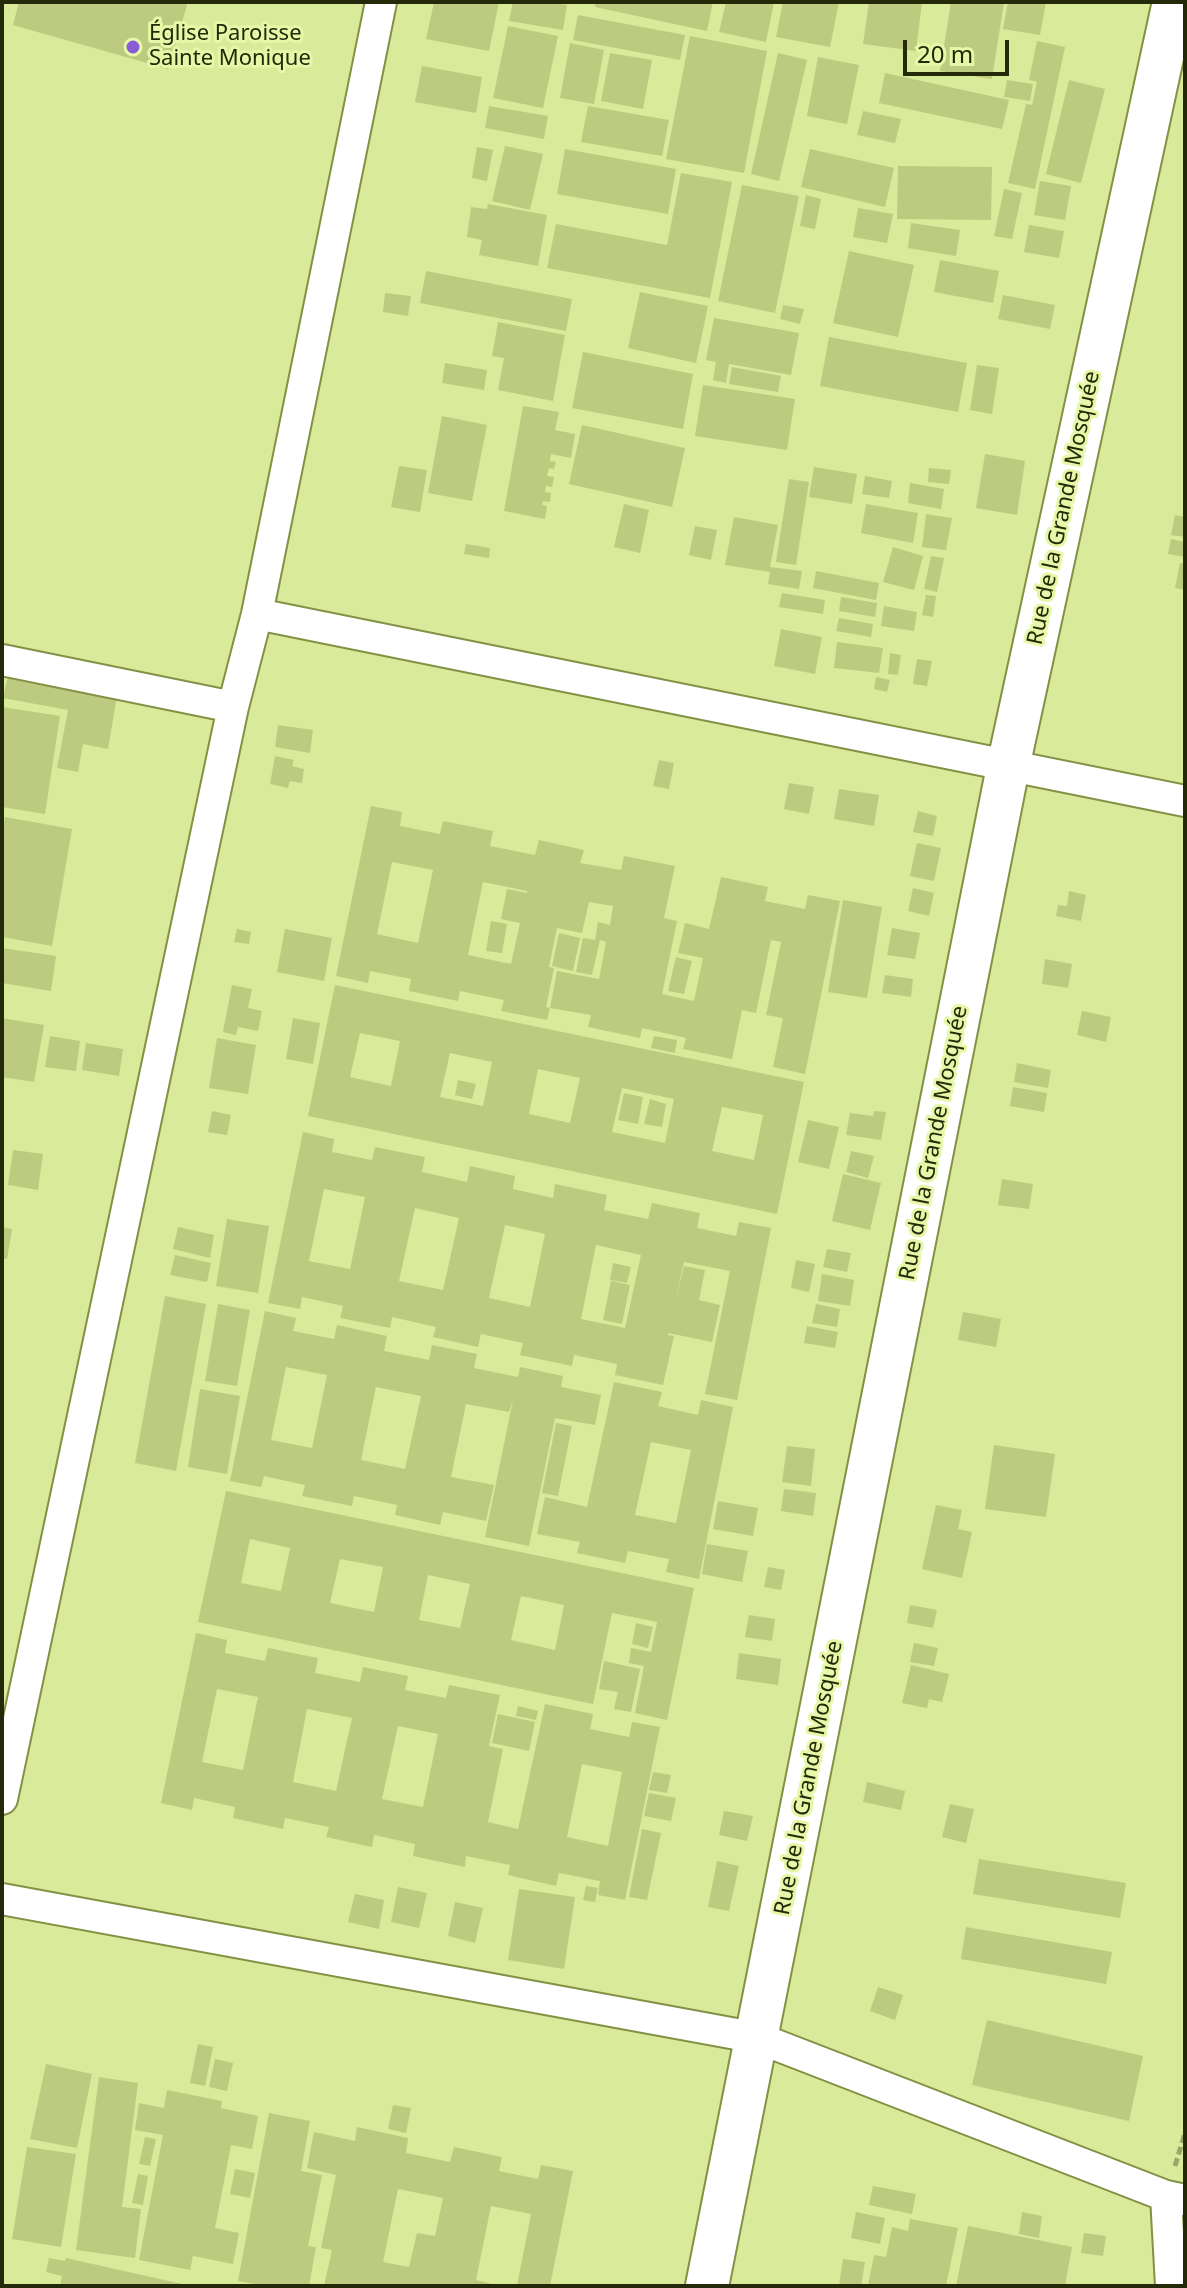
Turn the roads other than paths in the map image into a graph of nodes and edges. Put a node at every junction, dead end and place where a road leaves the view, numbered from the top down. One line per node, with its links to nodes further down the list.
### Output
1 (381, 2): 3 (street)
2 (1174, 2): 6 (street, Rue de la Grande Mosquée)
3 (257, 614): 5 (street); 6 (street)
4 (2, 660): 5 (street)
5 (233, 707): 8 (street)
6 (1008, 767): 7 (street); 10 (street, Rue de la Grande Mosquée)
7 (1185, 801)
8 (2, 1799)
9 (2, 1899): 10 (street)
10 (758, 2038): 11 (street); 12 (street, Rue de la Grande Mosquée)
11 (1175, 2198): 13 (street)
12 (707, 2286)
13 (1171, 2286)

